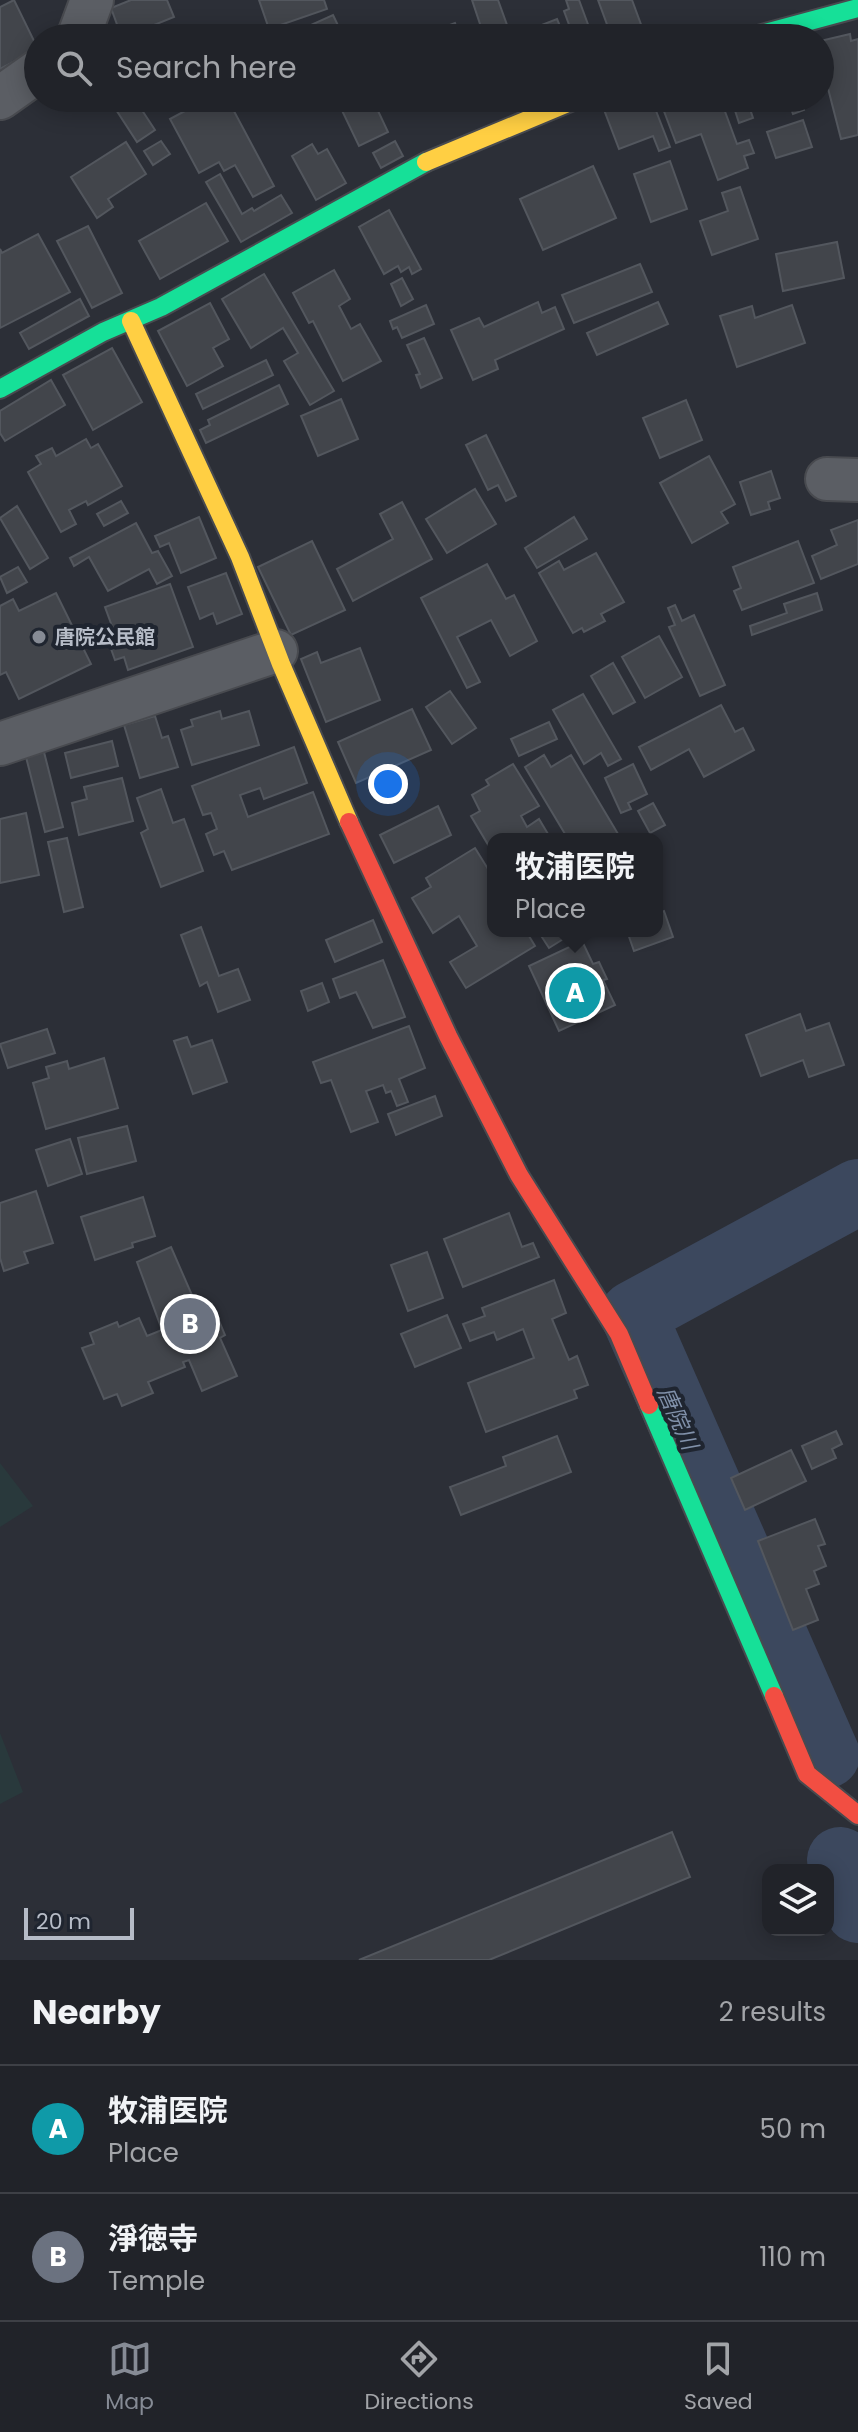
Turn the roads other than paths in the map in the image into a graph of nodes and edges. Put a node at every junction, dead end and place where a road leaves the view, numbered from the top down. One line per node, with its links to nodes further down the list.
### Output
1 (92, 0): 3 (street)
2 (858, 8): 4 (street)
3 (83, 24)
4 (799, 24)
5 (24, 81): 6 (street)
6 (0, 98)
7 (546, 112): 8 (street)
8 (131, 321): 9 (street); 10 (street)
9 (0, 389)
10 (276, 651): 11 (street); 12 (street)
11 (0, 744)
12 (858, 1815)

